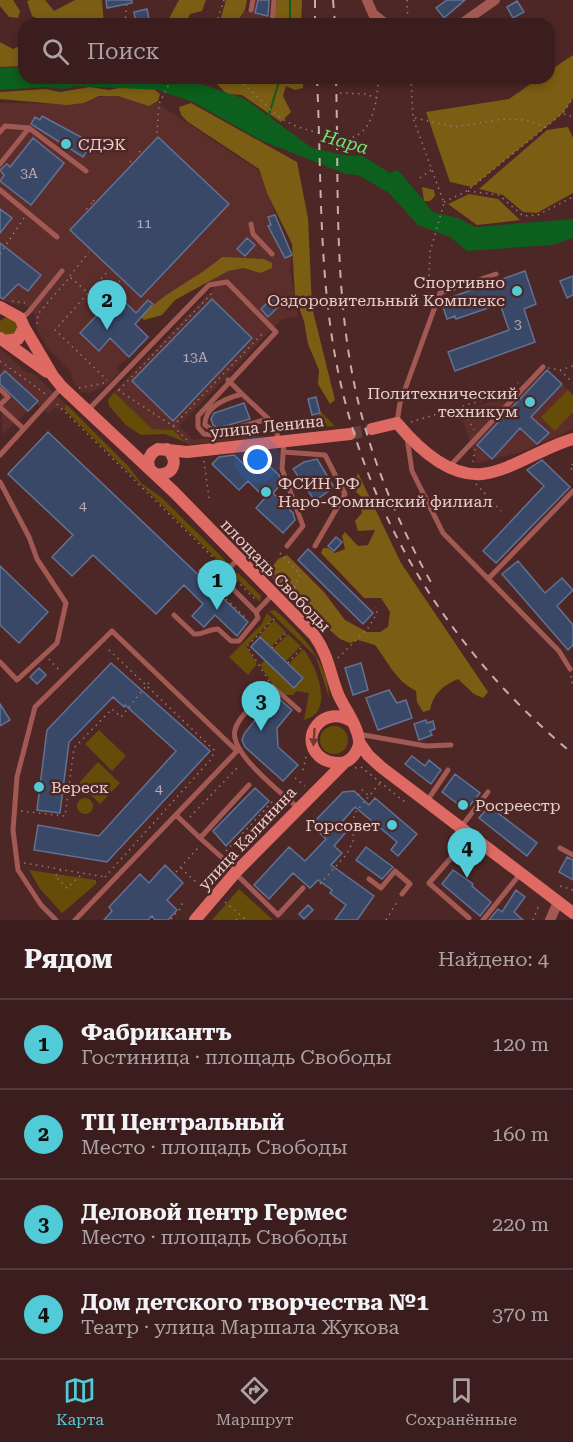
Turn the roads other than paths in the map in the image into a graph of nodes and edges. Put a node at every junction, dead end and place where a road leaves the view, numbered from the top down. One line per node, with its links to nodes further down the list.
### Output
1 (253, 0): 5 (lane)
2 (274, 0): 6 (lane)
3 (367, 0): 7 (street)
4 (495, 0): 8 (street)
5 (251, 10)
6 (272, 18)
7 (378, 18)
8 (470, 18)
9 (29, 128): 10 (lane); 11 (lane); 12 (lane)
10 (0, 132)
11 (0, 164)
12 (87, 171)
13 (0, 189): 15 (lane)
14 (251, 224): 16 (lane)
15 (57, 237)
16 (272, 254)
17 (62, 271): 21 (lane)
18 (496, 274): 32 (lane)
19 (0, 307): 21 (main road)
20 (0, 317): 21 (main road)
21 (19, 319): 22 (main road, площадь Свободы); 24 (main road, площадь Свободы)
22 (2, 339): 24 (main road, площадь Свободы)
23 (543, 367): 44 (lane)
24 (52, 376): 26 (main road, площадь Свободы)
25 (228, 380): 28 (lane); 30 (lane); 34 (lane)
26 (62, 387): 30 (main road, площадь Свободы); 33 (lane)
27 (0, 389): 29 (lane)
28 (242, 394): 31 (lane); 34 (lane)
29 (0, 406): 33 (lane)
30 (87, 411): 40 (main road, площадь Свободы)
31 (268, 419): 34 (lane); 38 (lane)
32 (403, 427): 35 (main road); 44 (main road); 54 (lane)
33 (24, 429): 42 (lane)
34 (235, 429)
35 (372, 429)
36 (350, 434): 38 (main road, улица Ленина)
37 (573, 439): 44 (main road)
38 (282, 445): 39 (main road, улица Ленина); 49 (lane); 50 (lane)
39 (188, 447): 41 (main road, улица Ленина); 43 (main road)
40 (129, 448): 41 (main road); 45 (main road, площадь Свободы)
41 (162, 449): 43 (main road); 45 (main road)
42 (0, 455)
43 (173, 467): 45 (main road); 48 (main road)
44 (449, 467)
45 (152, 471): 48 (main road, площадь Свободы)
46 (0, 482): 58 (lane)
47 (573, 490): 54 (lane)
48 (174, 492): 51 (main road, площадь Свободы)
49 (287, 546)
50 (315, 546)
51 (238, 559): 53 (lane); 55 (main road, площадь Свободы)
52 (201, 572): 53 (lane)
53 (221, 577): 56 (lane)
54 (488, 579): 59 (lane)
55 (273, 594): 56 (lane); 60 (main road, площадь Свободы)
56 (256, 612): 57 (lane)
57 (174, 615)
58 (0, 662)
59 (570, 669)
60 (337, 692): 62 (main road); 63 (main road, площадь Свободы)
61 (300, 710): 66 (lane)
62 (327, 717): 63 (main road); 68 (main road, one-way to 68)
63 (351, 721): 64 (main road)
64 (358, 738): 65 (lane); 67 (main road); 69 (main road)
65 (451, 745)
66 (237, 751): 75 (lane); 76 (lane); 90 (lane)
67 (368, 755): 69 (main road); 74 (main road)
68 (323, 759): 69 (main road); 71 (main road)
69 (347, 764): 71 (main road, улица Калинина)
70 (448, 770): 74 (lane)
71 (325, 780): 75 (main road, улица Калинина)
72 (249, 785): 79 (lane)
73 (488, 792): 77 (lane)
74 (427, 801): 77 (main road)
75 (298, 808): 82 (main road, улица Калинина)
76 (176, 815): 79 (lane); 91 (lane)
77 (461, 827): 78 (main road)
78 (471, 835): 83 (main road); 89 (lane)
79 (200, 838): 82 (lane)
80 (560, 848): 81 (lane)
81 (573, 855)
82 (236, 872): 85 (lane); 92 (main road, улица Калинина)
83 (521, 873): 87 (main road); 93 (lane)
84 (369, 879): 86 (lane)
85 (303, 888)
86 (402, 894)
87 (558, 902): 88 (main road); 94 (street)
88 (573, 913)
89 (469, 918)
90 (56, 920)
91 (75, 920)
92 (195, 920)
93 (483, 920)
94 (550, 920)

